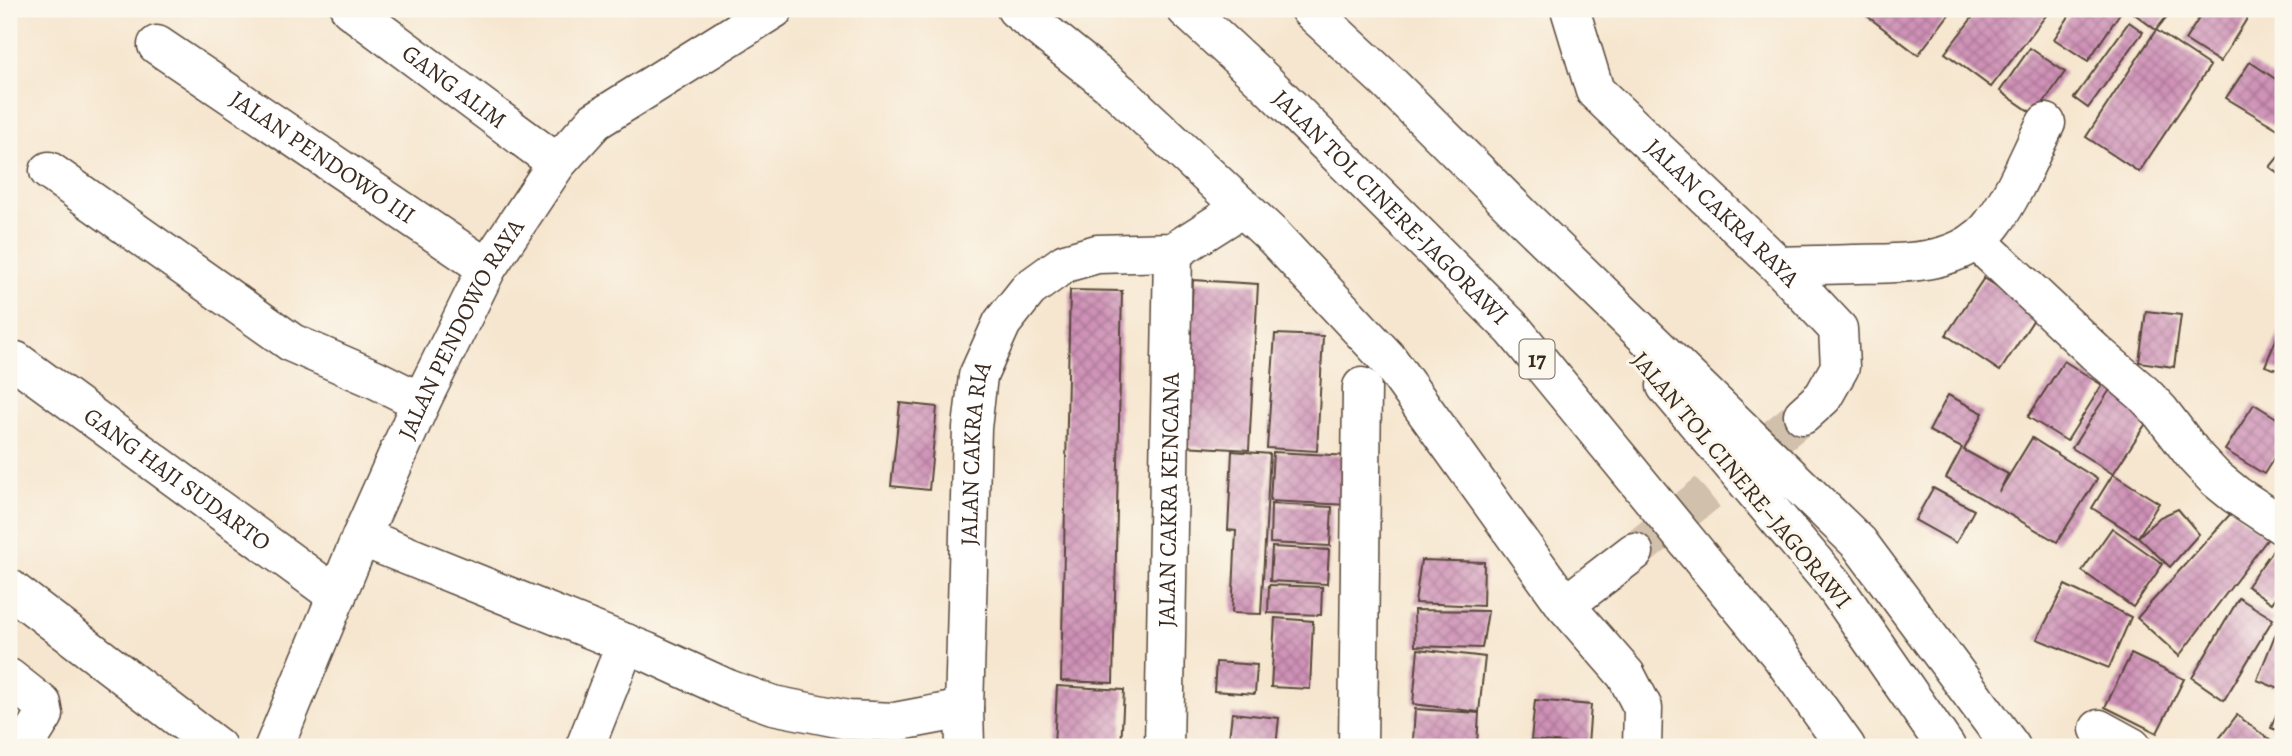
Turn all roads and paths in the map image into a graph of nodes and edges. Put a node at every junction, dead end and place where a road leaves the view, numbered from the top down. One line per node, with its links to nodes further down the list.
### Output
1 (350, 9): 9 (main road, GANG ALIM)
2 (774, 9): 9 (main road, JALAN PENDOWO RAYA)
3 (1016, 9): 11 (main road)
4 (1186, 9): 37 (main road, JALAN TOL CINERE-JAGORAWI / 17)
5 (1309, 9): 13 (main road)
6 (1570, 9): 15 (main road, JALAN CAKRA RAYA)
7 (157, 45): 16 (main road, JALAN PENDOWO III)
8 (2046, 123): 12 (main road)
9 (557, 163): 16 (main road, JALAN PENDOWO RAYA)
10 (49, 171): 19 (main road)
11 (1242, 208): 14 (main road); 26 (main road)
12 (1992, 220): 15 (main road); 21 (main road)
13 (1527, 221): 38 (main road, JALAN TOL CINERE–JAGORAWI); 39 (main road)
14 (1173, 252): 27 (main road, JALAN CAKRA RIA); 34 (main road, JALAN CAKRA KENCANA)
15 (1779, 266): 20 (main road, JALAN CAKRA RAYA)
16 (487, 268): 19 (main road, JALAN PENDOWO RAYA)
17 (16, 361): 25 (main road, GANG HAJI SUDARTO)
18 (1362, 387): 35 (main road)
19 (421, 402): 22 (main road, JALAN PENDOWO RAYA)
20 (1802, 415)
21 (2283, 526)
22 (361, 537): 25 (main road, JALAN PENDOWO RAYA); 27 (main road)
23 (1634, 552): 26 (main road)
24 (9, 589): 31 (main road)
25 (337, 596): 32 (main road, JALAN PENDOWO RAYA)
26 (1566, 605): 36 (main road)
27 (626, 643): 33 (main road)
28 (9, 678): 30 (main road)
29 (2099, 729): 40 (main road)
30 (24, 747)
31 (217, 747)
32 (274, 747)
33 (585, 747)
34 (1164, 747)
35 (1358, 747)
36 (1642, 747)
37 (1846, 747)
38 (1946, 747)
39 (2011, 747)
40 (2132, 747)

